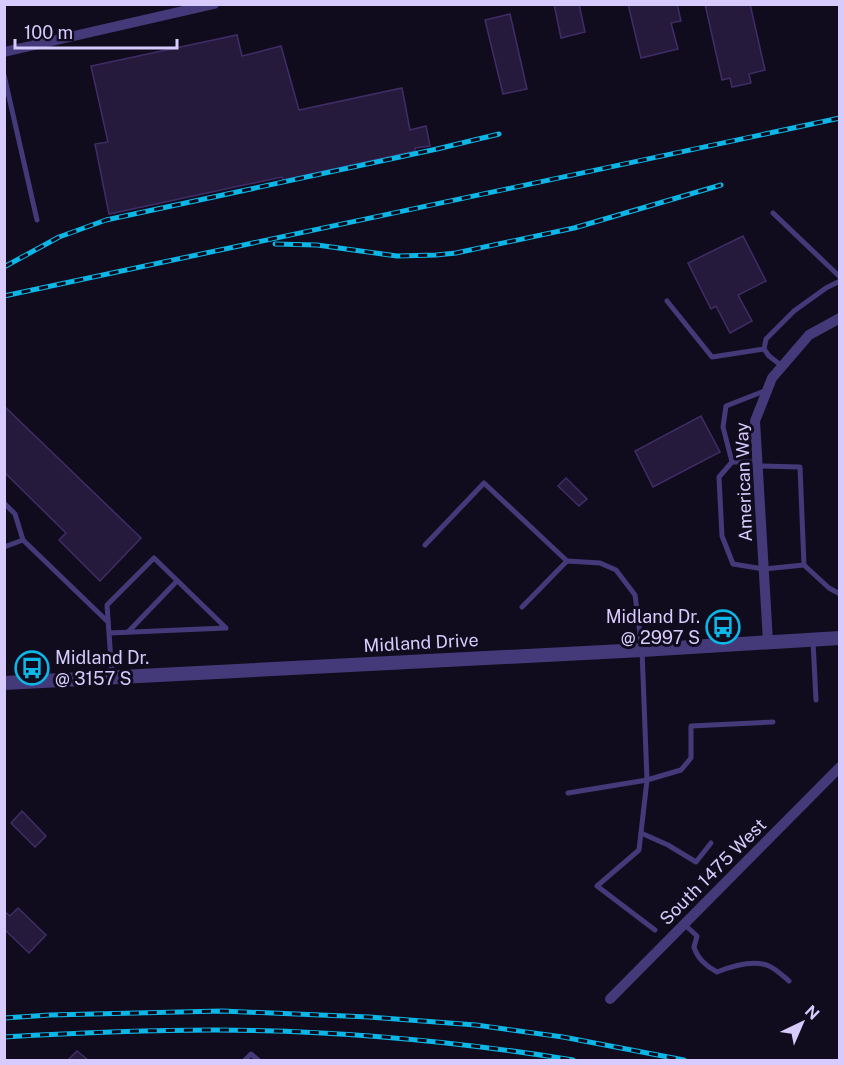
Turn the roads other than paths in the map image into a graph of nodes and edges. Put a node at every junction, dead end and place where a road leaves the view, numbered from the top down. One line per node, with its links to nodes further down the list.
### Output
1 (214, 4): 2 (street)
2 (4, 52)
3 (4, 75): 5 (lane)
4 (773, 213): 6 (lane)
5 (37, 220)
6 (840, 279): 9 (lane)
7 (667, 301): 9 (lane)
8 (840, 318): 10 (street, American Way)
9 (764, 349): 10 (lane)
10 (782, 366): 11 (street, American Way)
11 (767, 390): 12 (lane); 13 (street, American Way)
12 (732, 462): 13 (lane); 20 (lane)
13 (758, 464): 19 (lane); 20 (street, American Way)
14 (4, 503): 15 (lane)
15 (23, 540): 17 (lane); 24 (lane)
16 (425, 545): 18 (lane)
17 (4, 547)
18 (567, 561): 23 (lane); 30 (lane)
19 (804, 564): 20 (lane); 22 (lane)
20 (764, 569): 29 (street, American Way)
21 (177, 581): 24 (lane); 26 (lane); 26 (lane)
22 (840, 594)
23 (522, 607)
24 (108, 622): 25 (lane)
25 (109, 633): 26 (lane); 31 (lane)
26 (128, 633)
27 (840, 638): 28 (street, Midland Drive)
28 (813, 639): 29 (street, Midland Drive); 33 (lane)
29 (768, 642): 30 (street, Midland Drive)
30 (642, 650): 31 (street, Midland Drive); 36 (lane)
31 (112, 678): 32 (street, Midland Drive)
32 (4, 683)
33 (816, 700)
34 (773, 722): 36 (lane)
35 (840, 767): 40 (street, South 1475 West)
36 (648, 780): 37 (lane); 38 (lane)
37 (568, 793)
38 (641, 833): 39 (lane); 41 (lane)
39 (711, 843)
40 (684, 924): 42 (lane); 43 (street, South 1475 West)
41 (655, 930)
42 (789, 981)
43 (610, 999)
44 (245, 1060): 45 (lane)
45 (258, 1060)

